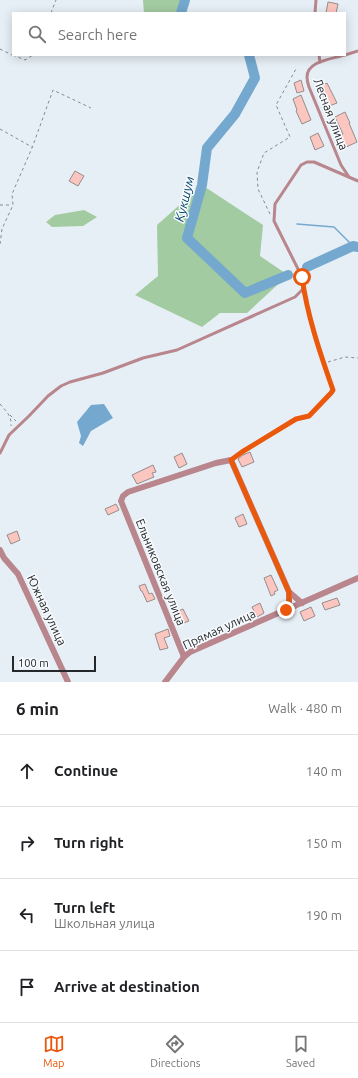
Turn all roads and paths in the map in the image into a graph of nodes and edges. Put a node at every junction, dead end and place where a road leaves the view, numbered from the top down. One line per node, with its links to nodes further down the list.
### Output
1 (56, 0): 3 (path)
2 (316, 0): 4 (lane)
3 (51, 12)
4 (315, 12)
5 (0, 49): 8 (path)
6 (358, 51): 7 (lane, Лесная улица)
7 (346, 54)
8 (12, 55)
9 (15, 56): 10 (path)
10 (31, 56)
11 (319, 56): 13 (lane)
12 (341, 56): 13 (lane, Лесная улица)
13 (320, 62): 18 (lane, Лесная улица)
14 (296, 69): 22 (path)
15 (91, 108): 17 (path)
16 (0, 129): 17 (path)
17 (32, 148): 21 (path)
18 (349, 177): 19 (lane); 22 (lane)
19 (358, 181)
20 (0, 205): 21 (path)
21 (12, 205): 24 (path)
22 (274, 221): 26 (lane)
23 (0, 227): 24 (path)
24 (2, 229): 25 (path)
25 (0, 244)
26 (303, 289): 28 (lane); 33 (lane)
27 (358, 358): 28 (path)
28 (323, 363): 36 (lane)
29 (0, 404): 31 (path)
30 (0, 407): 31 (path)
31 (5, 410): 32 (path)
32 (8, 413): 33 (path); 34 (path)
33 (23, 422): 34 (lane)
34 (9, 435): 35 (lane)
35 (0, 453)
36 (231, 460): 39 (street); 42 (street, Ельниковская улица)
37 (0, 550): 43 (street, Южная улица)
38 (358, 578): 40 (street, Прямая улица)
39 (289, 592): 40 (street); 41 (street)
40 (302, 603): 41 (street, Прямая улица)
41 (286, 610): 42 (street, Прямая улица)
42 (184, 657): 44 (street, Прямая улица)
43 (68, 682)
44 (165, 682)

